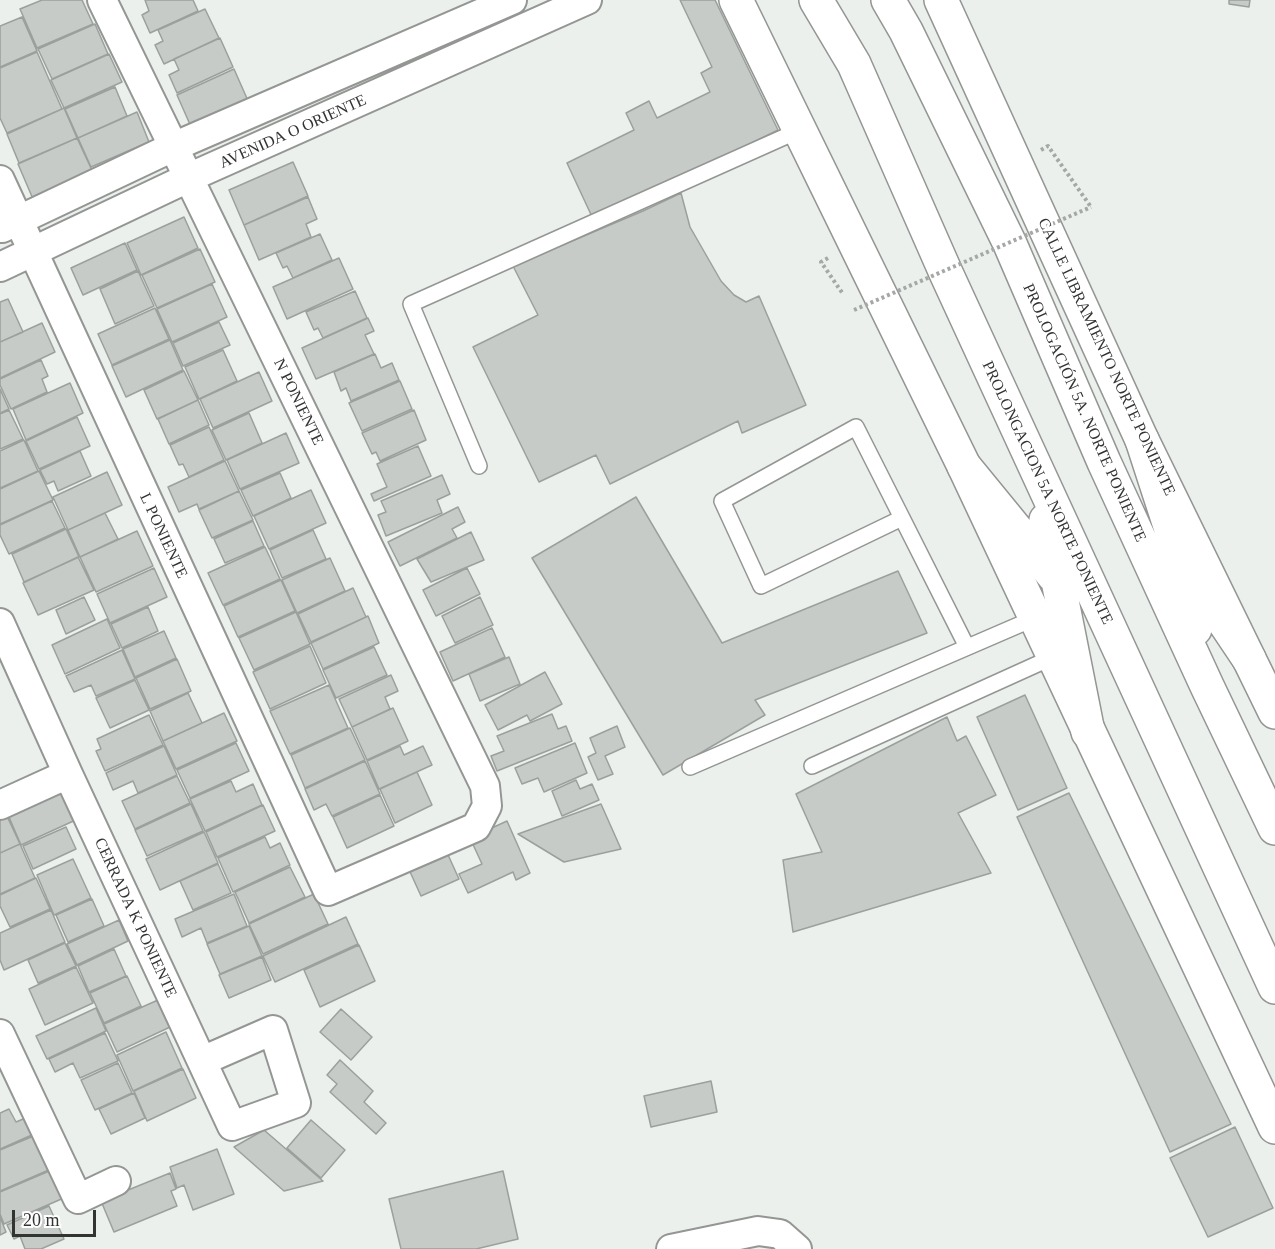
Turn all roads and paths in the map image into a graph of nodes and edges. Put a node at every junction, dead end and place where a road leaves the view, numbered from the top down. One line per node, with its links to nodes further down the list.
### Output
1 (102, 0): 10 (street, N PONIENTE)
2 (512, 0): 10 (street, AVENIDA O ORIENTE)
3 (587, 0): 11 (street, AVENIDA O ORIENTE)
4 (736, 0): 8 (main road)
5 (816, 0): 23 (main road, PROLONGACION 5A NORTE PONIENTE)
6 (888, 0): 20 (main road, PROLOGACIÓN 5A. NORTE PONIENTE)
7 (941, 0): 19 (main road, CALLE LIBRAMIENTO NORTE PONIENTE)
8 (800, 130): 21 (lane); 22 (main road)
9 (1048, 146): 18 (path, bridge)
10 (173, 147): 11 (street, N PONIENTE); 13 (street, AVENIDA O ORIENTE)
11 (188, 178): 14 (street, AVENIDA O ORIENTE); 41 (street, N PONIENTE)
12 (0, 180): 13 (street, L PONIENTE)
13 (9, 225): 14 (street, L PONIENTE)
14 (32, 252): 16 (street, AVENIDA O ORIENTE); 41 (street, L PONIENTE)
15 (821, 262): 17 (path)
16 (0, 267)
17 (847, 300)
18 (854, 310)
19 (1142, 440): 25 (main road); 31 (main road, CALLE LIBRAMIENTO NORTE PONIENTE)
20 (1104, 462): 25 (main road); 33 (main road, PROLOGACIÓN 5A. NORTE PONIENTE)
21 (479, 466)
22 (964, 466): 26 (main road); 27 (main road)
23 (1034, 466): 26 (main road); 32 (main road, PROLONGACION 5A NORTE PONIENTE)
24 (903, 518): 24 (lane); 29 (lane)
25 (1180, 557): 31 (main road); 33 (main road)
26 (1058, 580): 32 (main road); 35 (main road)
27 (1035, 618): 29 (lane); 30 (main road)
28 (0, 623): 38 (street, CERRADA K PONIENTE)
29 (967, 647): 36 (lane)
30 (1053, 657): 35 (main road); 37 (lane)
31 (1249, 659): 34 (main road, CALLE LIBRAMIENTO NORTE PONIENTE)
32 (1125, 663): 42 (main road, PROLONGACION 5A NORTE PONIENTE)
33 (1207, 686): 40 (main road, PROLOGACIÓN 5A. NORTE PONIENTE)
34 (1275, 712)
35 (1088, 732): 45 (main road)
36 (690, 766)
37 (812, 766)
38 (68, 774): 39 (street); 44 (street, CERRADA K PONIENTE)
39 (0, 805)
40 (1275, 828)
41 (328, 891)
42 (1275, 987)
43 (0, 1034): 46 (street)
44 (202, 1061)
45 (1275, 1127)
46 (116, 1181)
47 (671, 1249): 48 (street)
48 (797, 1249)

